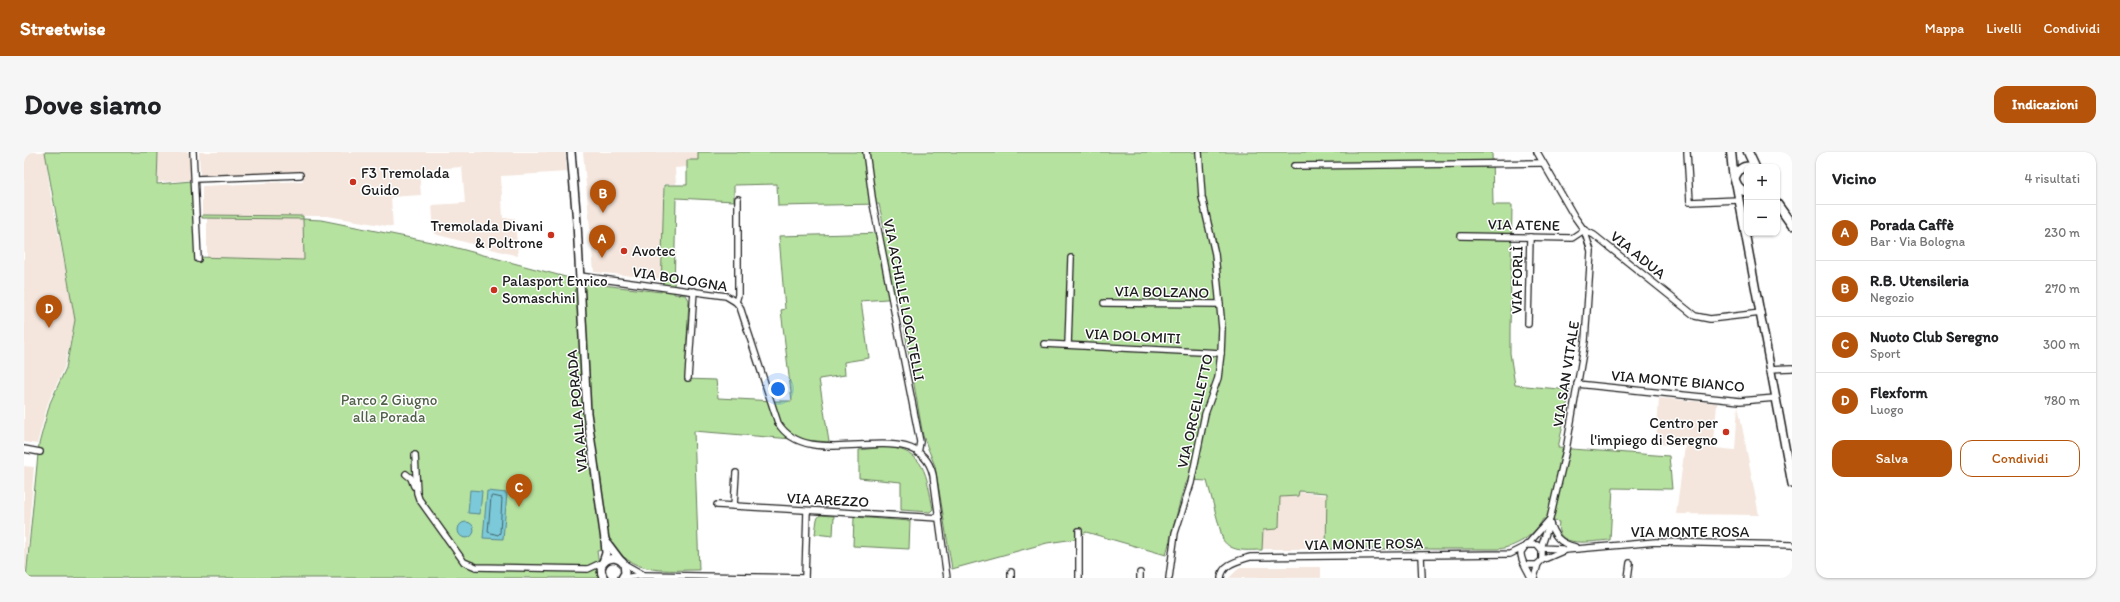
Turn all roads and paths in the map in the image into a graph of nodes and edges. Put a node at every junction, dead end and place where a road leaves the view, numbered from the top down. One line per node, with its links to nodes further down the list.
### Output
1 (193, 152): 14 (street)
2 (571, 152): 28 (street, VIA ALLA PORADA)
3 (866, 152): 45 (street, VIA ACHILLE LOCATELLI)
4 (1199, 152): 32 (street, VIA ORCELLETTO)
5 (1537, 152): 9 (street, VIA ADUA)
6 (1687, 152): 19 (street)
7 (1731, 152): 15 (main road)
8 (1748, 152): 10 (main road)
9 (1542, 163): 11 (street); 23 (street, VIA ADUA)
10 (1753, 164)
11 (1294, 166)
12 (1744, 167): 15 (main road)
13 (300, 175): 14 (street)
14 (195, 179): 27 (street)
15 (1735, 180): 16 (main road); 19 (street)
16 (1744, 192)
17 (1744, 197): 21 (street)
18 (738, 199): 30 (street)
19 (1740, 200): 21 (street)
20 (1780, 208): 22 (main road)
21 (1742, 210): 33 (street)
22 (1792, 225)
23 (1584, 230): 25 (street, VIA ATENE); 33 (street, VIA ADUA); 41 (street, VIA SAN VITALE)
24 (1461, 236): 25 (street, VIA ATENE)
25 (1530, 237): 34 (street, VIA FORLÌ)
26 (1071, 258): 36 (street, VIA DOLOMITI)
27 (198, 259)
28 (581, 278): 29 (street, VIA BOLOGNA); 58 (street, VIA ALLA PORADA)
29 (694, 291): 30 (street, VIA BOLOGNA); 40 (street)
30 (736, 302): 45 (street, VIA BOLOGNA)
31 (1104, 303): 32 (street, VIA BOLZANO)
32 (1220, 304): 37 (street, VIA ORCELLETTO)
33 (1761, 313): 39 (street)
34 (1528, 324)
35 (1044, 344): 36 (street, VIA DOLOMITI)
36 (1068, 345): 37 (street, VIA DOLOMITI)
37 (1221, 353): 79 (street, VIA ORCELLETTO)
38 (1792, 368): 39 (street)
39 (1770, 369): 42 (street)
40 (688, 378)
41 (1578, 384): 42 (street, VIA MONTE BIANCO); 56 (street, VIA SAN VITALE)
42 (1776, 398): 47 (street)
43 (24, 449): 44 (street)
44 (40, 452)
45 (918, 453): 55 (street)
46 (415, 455): 51 (street)
47 (1790, 462): 50 (street)
48 (736, 473): 53 (street)
49 (406, 474): 51 (street)
50 (1792, 484)
51 (416, 494): 71 (street)
52 (717, 505): 53 (street, VIA AREZZO)
53 (734, 506): 54 (street, VIA AREZZO)
54 (807, 511): 55 (street, VIA AREZZO); 76 (street)
55 (939, 518): 77 (street)
56 (1549, 521): 59 (street, VIA SAN VITALE); 61 (street, VIA SAN VITALE); 62 (street)
57 (1079, 531): 78 (street)
58 (605, 540): 66 (street, VIA ALLA PORADA); 67 (street, VIA ALLA PORADA)
59 (1526, 545): 61 (street); 64 (street, VIA MONTE ROSA); 70 (street)
60 (1792, 545): 62 (street, VIA MONTE ROSA)
61 (1541, 548): 63 (street); 68 (street)
62 (1583, 549): 63 (street, VIA MONTE ROSA)
63 (1565, 550): 68 (street, VIA MONTE ROSA)
64 (1510, 554): 65 (street, VIA MONTE ROSA); 70 (street)
65 (1421, 556): 73 (street, VIA MONTE ROSA); 80 (street)
66 (603, 562): 67 (street); 71 (street); 74 (street, VIA ALLA PORADA)
67 (622, 562): 72 (street); 75 (street)
68 (1540, 562): 70 (street); 81 (street)
69 (1630, 563): 82 (street)
70 (1525, 564): 81 (street)
71 (588, 569): 74 (street)
72 (644, 575): 75 (street); 76 (street)
73 (1222, 575)
74 (604, 577)
75 (622, 578)
76 (805, 578)
77 (947, 578)
78 (1080, 578)
79 (1169, 578)
80 (1422, 578)
81 (1532, 578)
82 (1628, 578)

